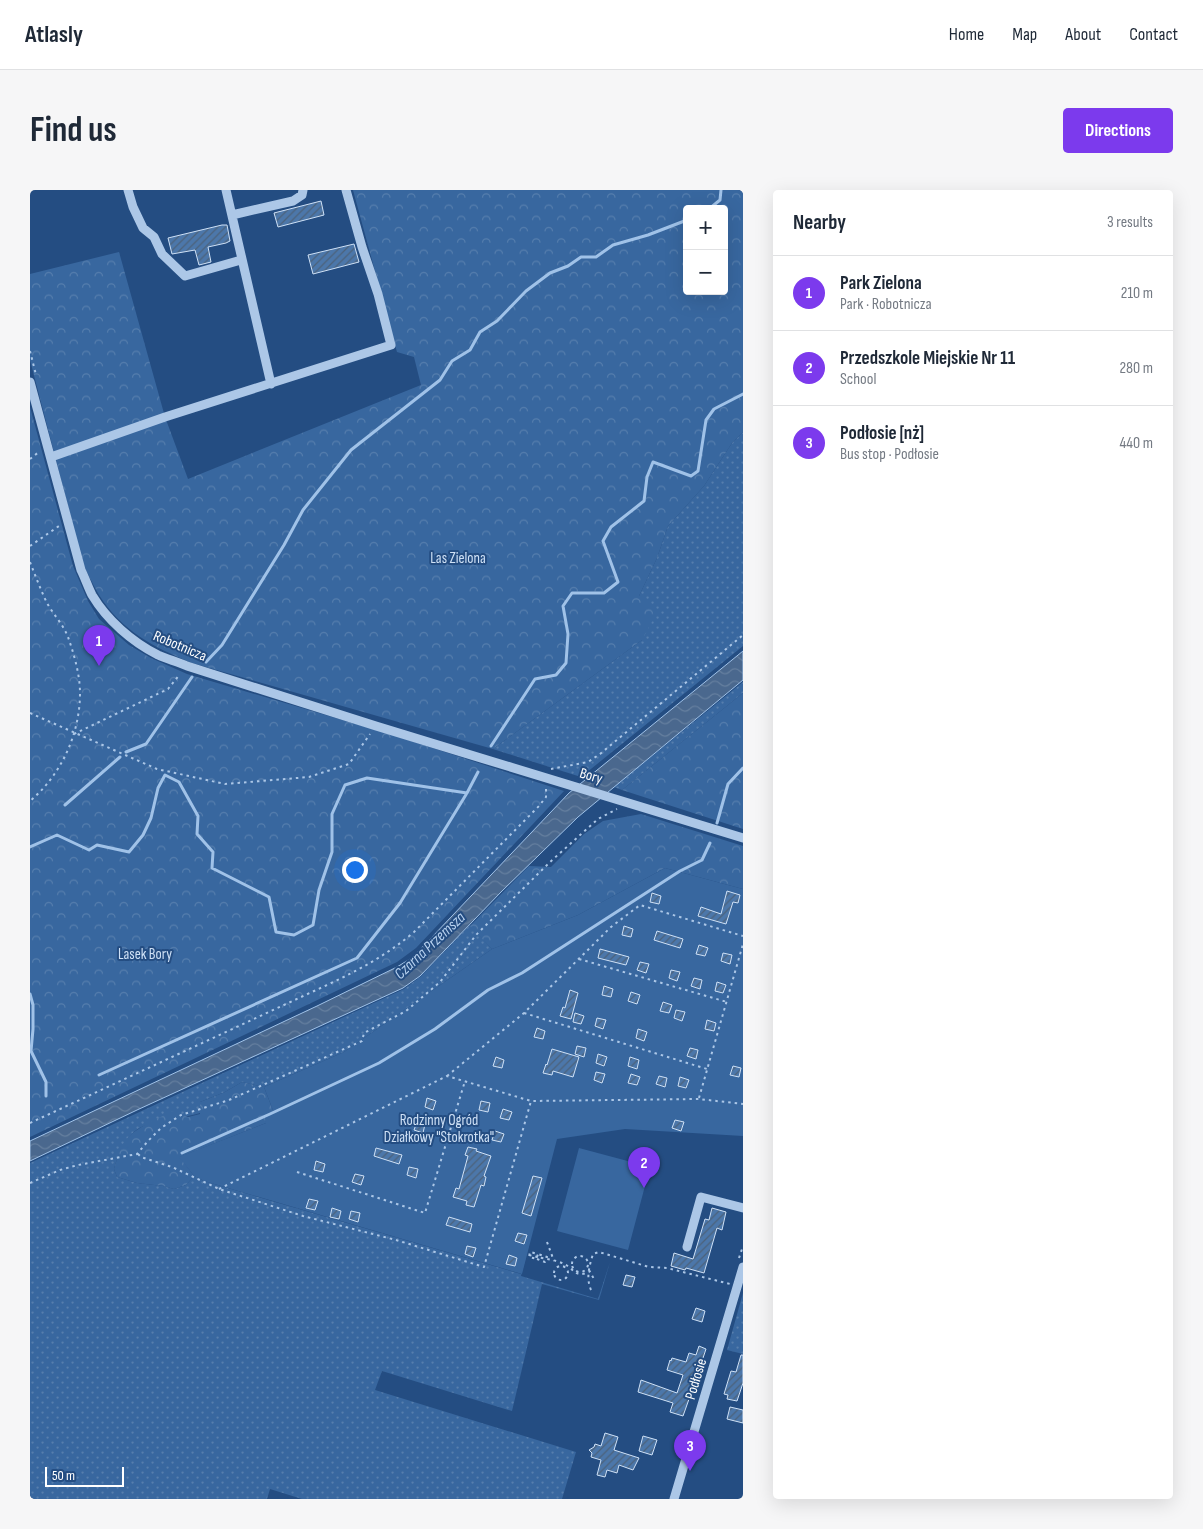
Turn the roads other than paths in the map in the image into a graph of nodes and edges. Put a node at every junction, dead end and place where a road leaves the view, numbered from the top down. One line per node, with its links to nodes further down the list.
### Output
1 (128, 190): 6 (street)
2 (226, 190): 5 (street)
3 (303, 190): 5 (street)
4 (346, 190): 8 (street)
5 (232, 215): 6 (street)
6 (241, 260): 8 (street)
7 (30, 382): 9 (street, Robotnicza)
8 (271, 384): 9 (street)
9 (51, 458): 10 (street, Robotnicza)
10 (430, 741): 11 (street, Bory)
11 (743, 838)
12 (743, 1208): 13 (street)
13 (687, 1247)
14 (743, 1267): 15 (street, Podłosie)
15 (674, 1499)

